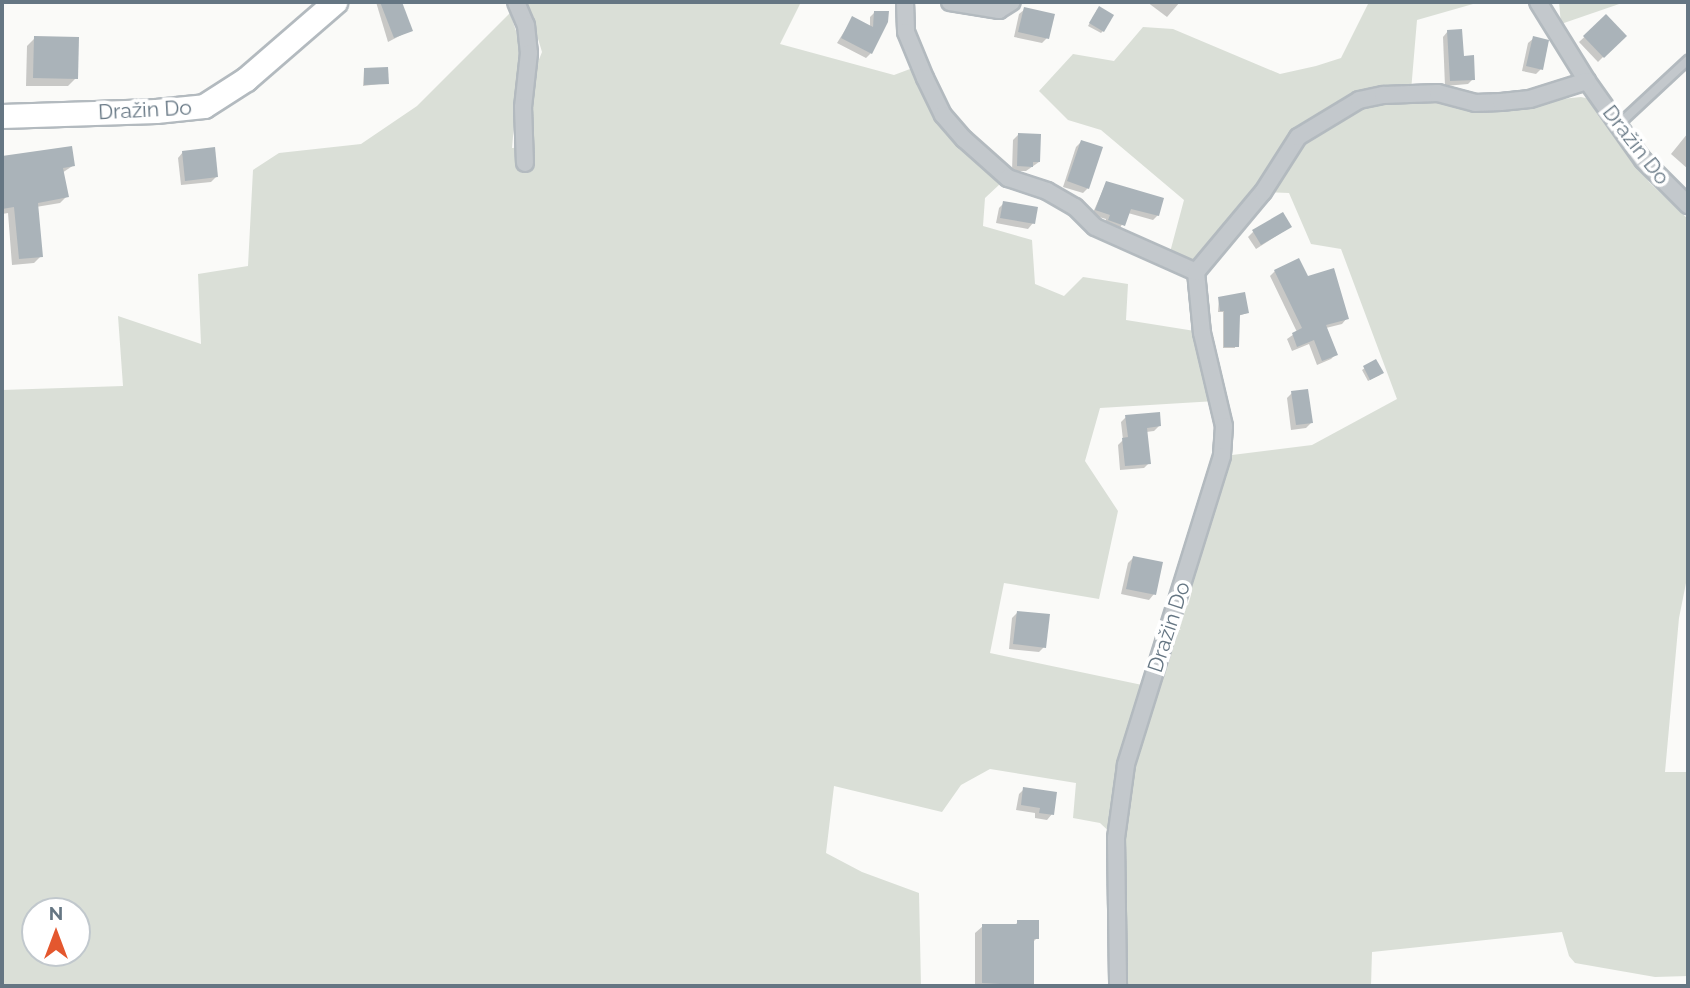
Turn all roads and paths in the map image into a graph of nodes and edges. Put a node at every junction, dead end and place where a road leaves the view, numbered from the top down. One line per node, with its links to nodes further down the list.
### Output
1 (335, 2): 9 (street, Dražin Do)
2 (516, 2): 11 (street)
3 (905, 2): 13 (street)
4 (950, 2): 5 (street)
5 (1012, 2)
6 (1538, 2): 8 (street, Dražin Do)
7 (1688, 60): 10 (lane)
8 (1587, 81): 10 (street, Dražin Do); 13 (street)
9 (2, 116)
10 (1618, 125): 12 (street, Dražin Do)
11 (525, 163)
12 (1688, 205)
13 (1196, 272): 14 (street, Dražin Do)
14 (1118, 986)

